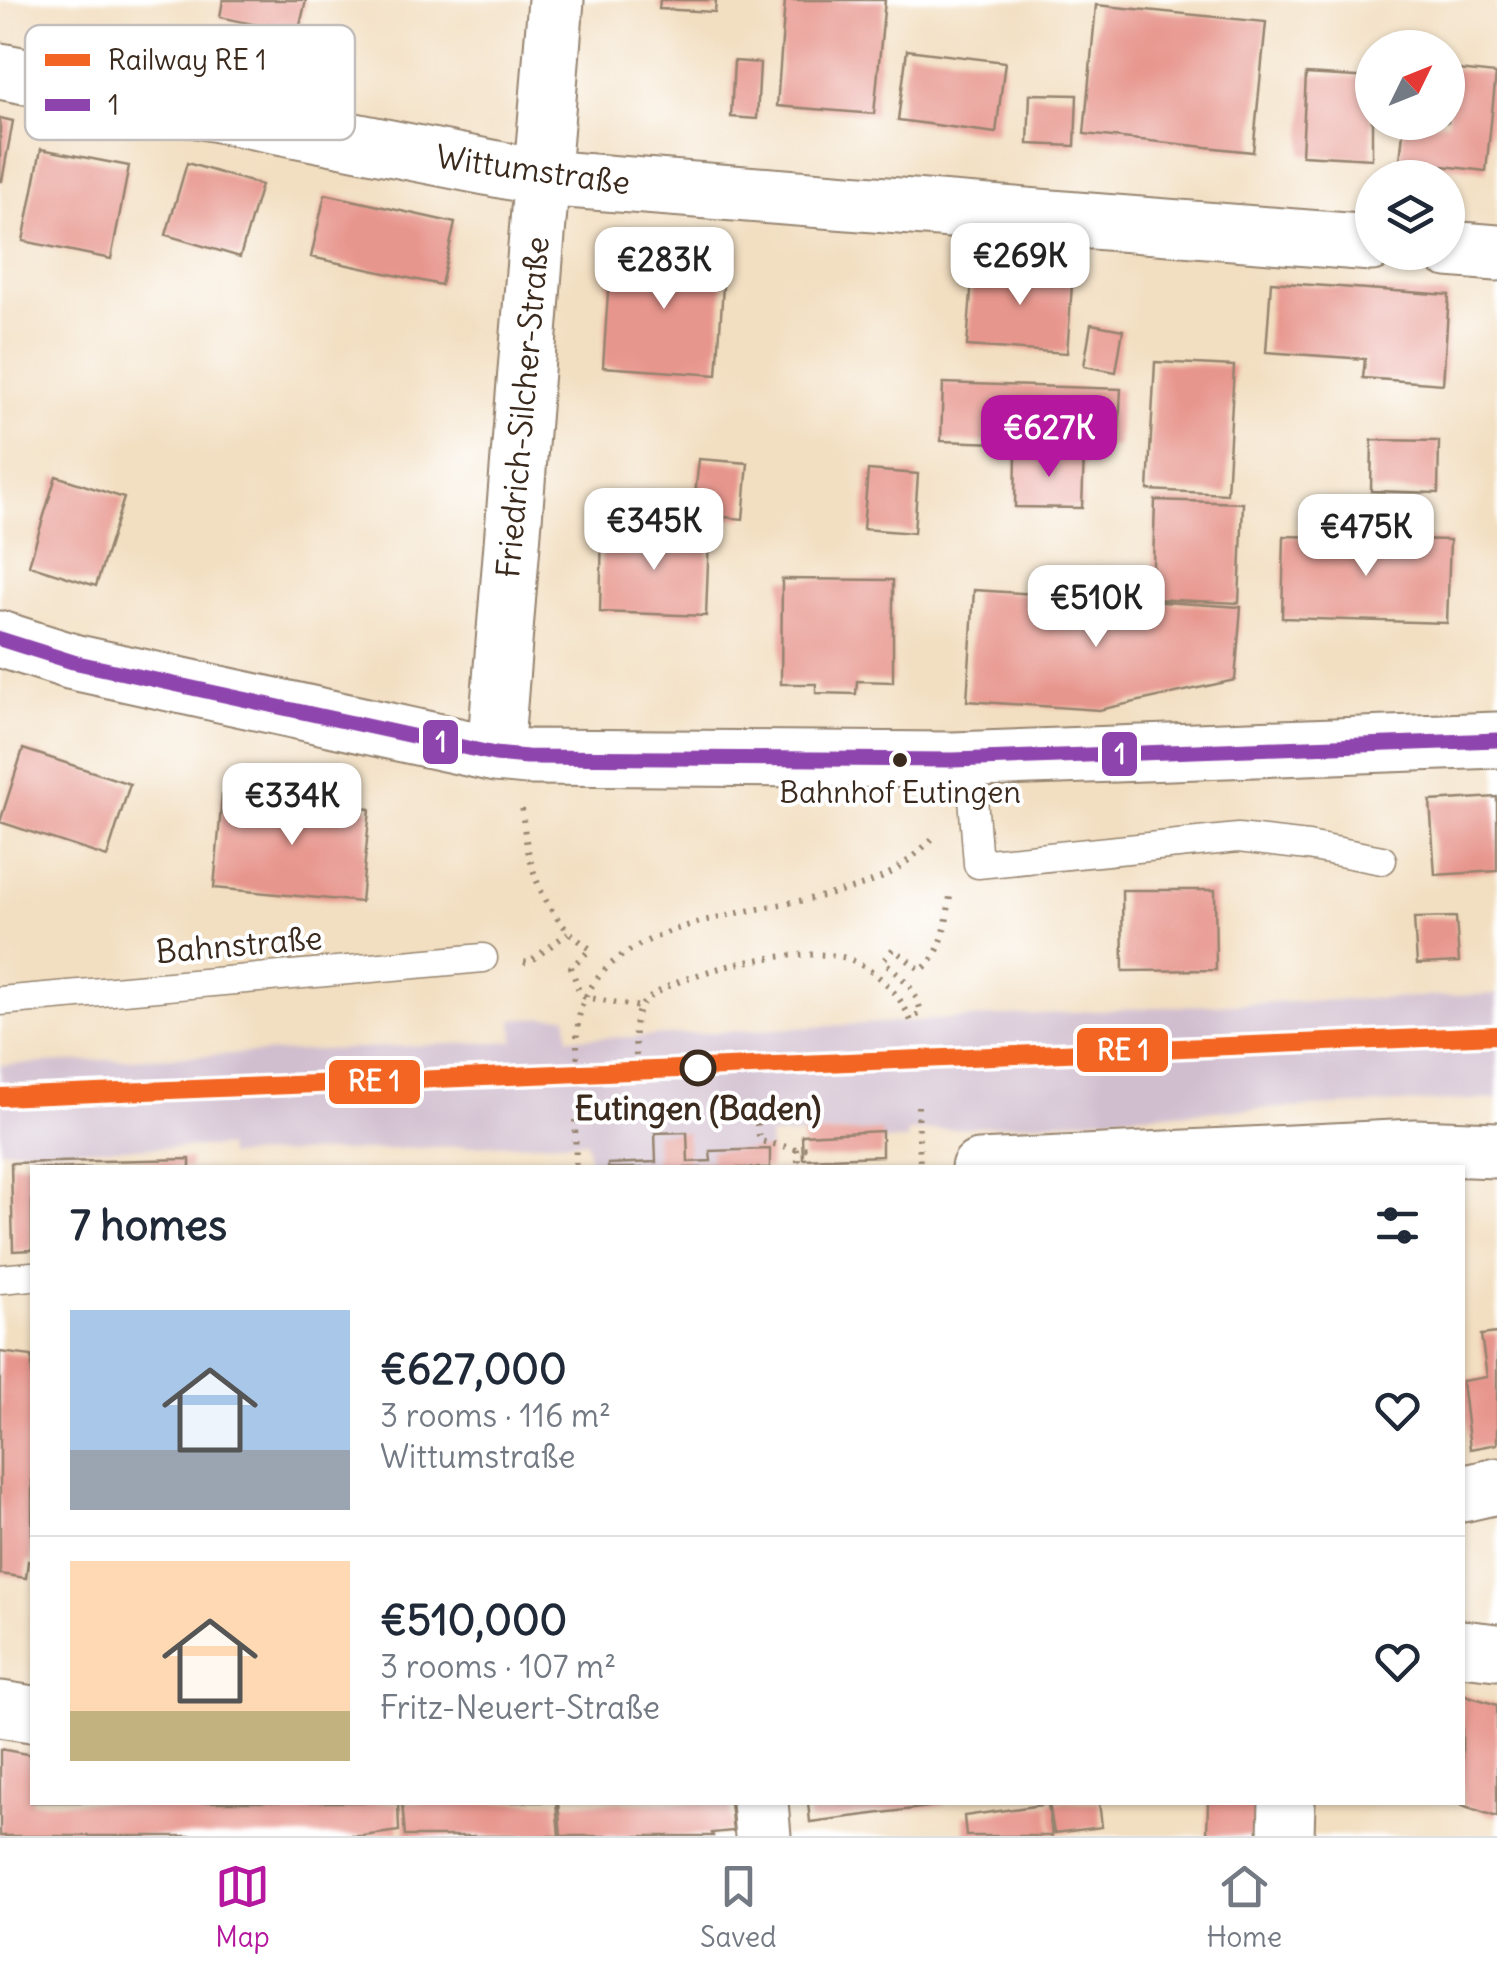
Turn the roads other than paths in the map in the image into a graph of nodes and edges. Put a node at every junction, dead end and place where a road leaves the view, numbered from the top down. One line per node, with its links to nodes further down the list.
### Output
1 (556, 0): 5 (street, Friedrich-Silcher-Straße)
2 (0, 71): 3 (street, Wittumstraße)
3 (25, 76)
4 (350, 140): 5 (street, Wittumstraße)
5 (542, 178): 6 (street, Wittumstraße); 11 (street, Friedrich-Silcher-Straße)
6 (1355, 242)
7 (1465, 250): 8 (street)
8 (1497, 253)
9 (0, 639): 11 (street)
10 (1497, 740): 12 (street)
11 (511, 756): 12 (street)
12 (970, 758): 13 (lane)
13 (1382, 860)
14 (483, 958): 15 (lane, Bahnstraße)
15 (0, 1001)
16 (1497, 1150): 17 (street)
17 (1041, 1165)
18 (30, 1276): 19 (lane)
19 (0, 1279)
20 (1497, 1486): 21 (street)
21 (1465, 1493)
22 (1465, 1648): 23 (street)
23 (1497, 1652)
24 (0, 1708): 25 (street)
25 (30, 1714)
26 (760, 1805): 28 (street)
27 (1287, 1805): 29 (street)
28 (763, 1836)
29 (1286, 1836)

